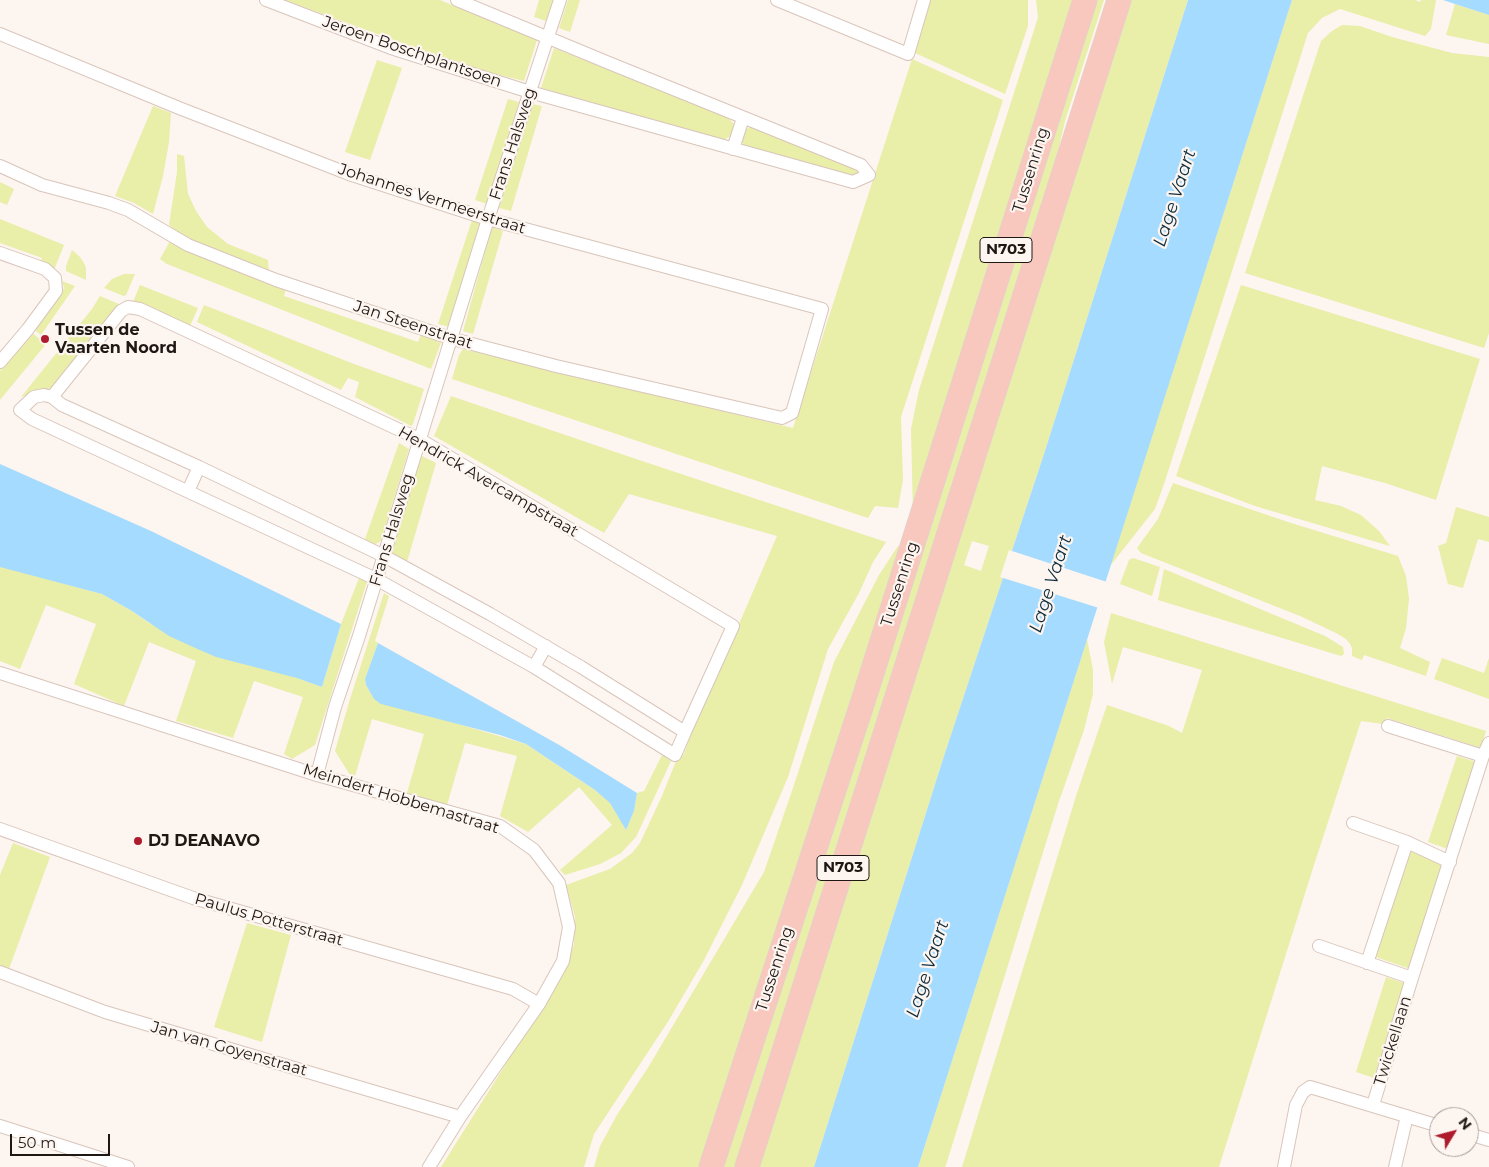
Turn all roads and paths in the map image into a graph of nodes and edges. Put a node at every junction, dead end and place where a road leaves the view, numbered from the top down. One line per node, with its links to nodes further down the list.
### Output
1 (266, 0): 10 (street, Jeroen Boschplantsoen)
2 (457, 0): 9 (street, Jeroen Boschplantsoen)
3 (560, 0): 9 (street, Frans Halsweg)
4 (777, 0): 5 (street)
5 (924, 0)
6 (1085, 0): 49 (highway, Tussenring / N703)
7 (1119, 0): 50 (highway, Tussenring / N703)
8 (0, 34): 14 (street, Johannes Vermeerstraat)
9 (547, 37): 10 (street, Frans Halsweg); 11 (street, Jeroen Boschplantsoen)
10 (530, 92): 12 (street, Jeroen Boschplantsoen); 14 (street, Frans Halsweg)
11 (743, 118): 12 (street); 12 (street, Jeroen Boschplantsoen)
12 (733, 148)
13 (0, 166): 16 (street, Jan Steenstraat)
14 (488, 219): 16 (street, Frans Halsweg); 18 (street, Johannes Vermeerstraat)
15 (0, 253): 17 (street)
16 (453, 339): 18 (street, Jan Steenstraat); 20 (street, Frans Halsweg)
17 (0, 362)
18 (807, 364)
19 (52, 397): 20 (street, Hendrick Avercampstraat); 21 (street); 22 (street)
20 (419, 439): 23 (street, Frans Halsweg); 29 (street, Hendrick Avercampstraat)
21 (199, 467): 22 (street); 23 (street)
22 (188, 490): 24 (street)
23 (384, 556): 24 (street, Frans Halsweg); 25 (street)
24 (376, 580): 26 (street); 32 (street, Frans Halsweg)
25 (546, 646): 26 (street); 29 (street)
26 (534, 667): 29 (street)
27 (0, 673): 32 (street, Meindert Hobbemastraat)
28 (1388, 726): 31 (street)
29 (685, 732)
30 (1489, 743): 31 (street, Twickellaan)
31 (1483, 756): 36 (street, Twickellaan)
32 (317, 775): 41 (street, Meindert Hobbemastraat)
33 (1354, 823): 35 (street)
34 (0, 830): 41 (street, Paulus Potterstraat)
35 (1407, 842): 36 (street); 38 (street)
36 (1450, 862): 40 (street, Twickellaan)
37 (1318, 946): 38 (street, Twickellaan)
38 (1367, 963): 40 (street, Twickellaan)
39 (0, 972): 44 (street, Jan van Goyenstraat)
40 (1412, 978): 42 (street, Twickellaan)
41 (539, 1004): 44 (street, Meindert Hobbemastraat)
42 (1373, 1105): 43 (street); 51 (street)
43 (1407, 1116): 45 (street); 52 (street)
44 (460, 1117): 48 (street, Meindert Hobbemastraat)
45 (1429, 1123)
46 (0, 1126): 47 (street)
47 (128, 1167)
48 (429, 1167)
49 (711, 1167)
50 (747, 1167)
51 (1284, 1167)
52 (1395, 1167)

